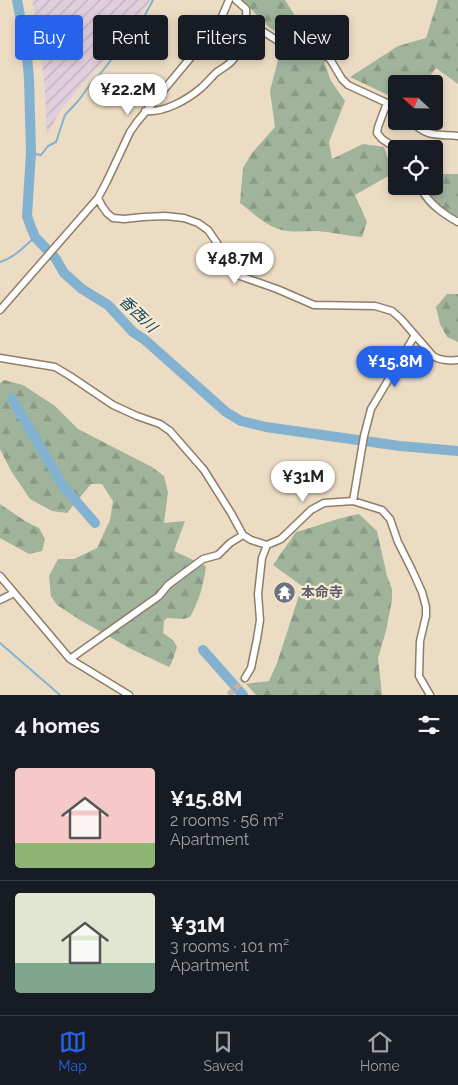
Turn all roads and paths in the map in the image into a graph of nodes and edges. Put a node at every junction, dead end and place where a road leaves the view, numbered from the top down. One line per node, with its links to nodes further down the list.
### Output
1 (229, 0): 7 (street)
2 (236, 0): 3 (street)
3 (246, 15)
4 (265, 33): 6 (street)
5 (233, 60): 7 (street)
6 (388, 103): 10 (street)
7 (145, 111): 12 (street)
8 (422, 130): 9 (street)
9 (458, 136)
10 (388, 144)
11 (425, 195): 13 (street)
12 (98, 198): 14 (street); 15 (street)
13 (458, 222)
14 (0, 310)
15 (415, 335): 17 (street); 18 (street)
16 (0, 358): 19 (street)
17 (458, 360)
18 (353, 501): 20 (street); 27 (street)
19 (243, 535): 20 (street); 24 (street)
20 (267, 545): 25 (street)
21 (0, 576): 22 (street)
22 (14, 593): 23 (street); 24 (street)
23 (0, 600)
24 (70, 659): 26 (street)
25 (245, 678)
26 (130, 695)
27 (430, 695)

